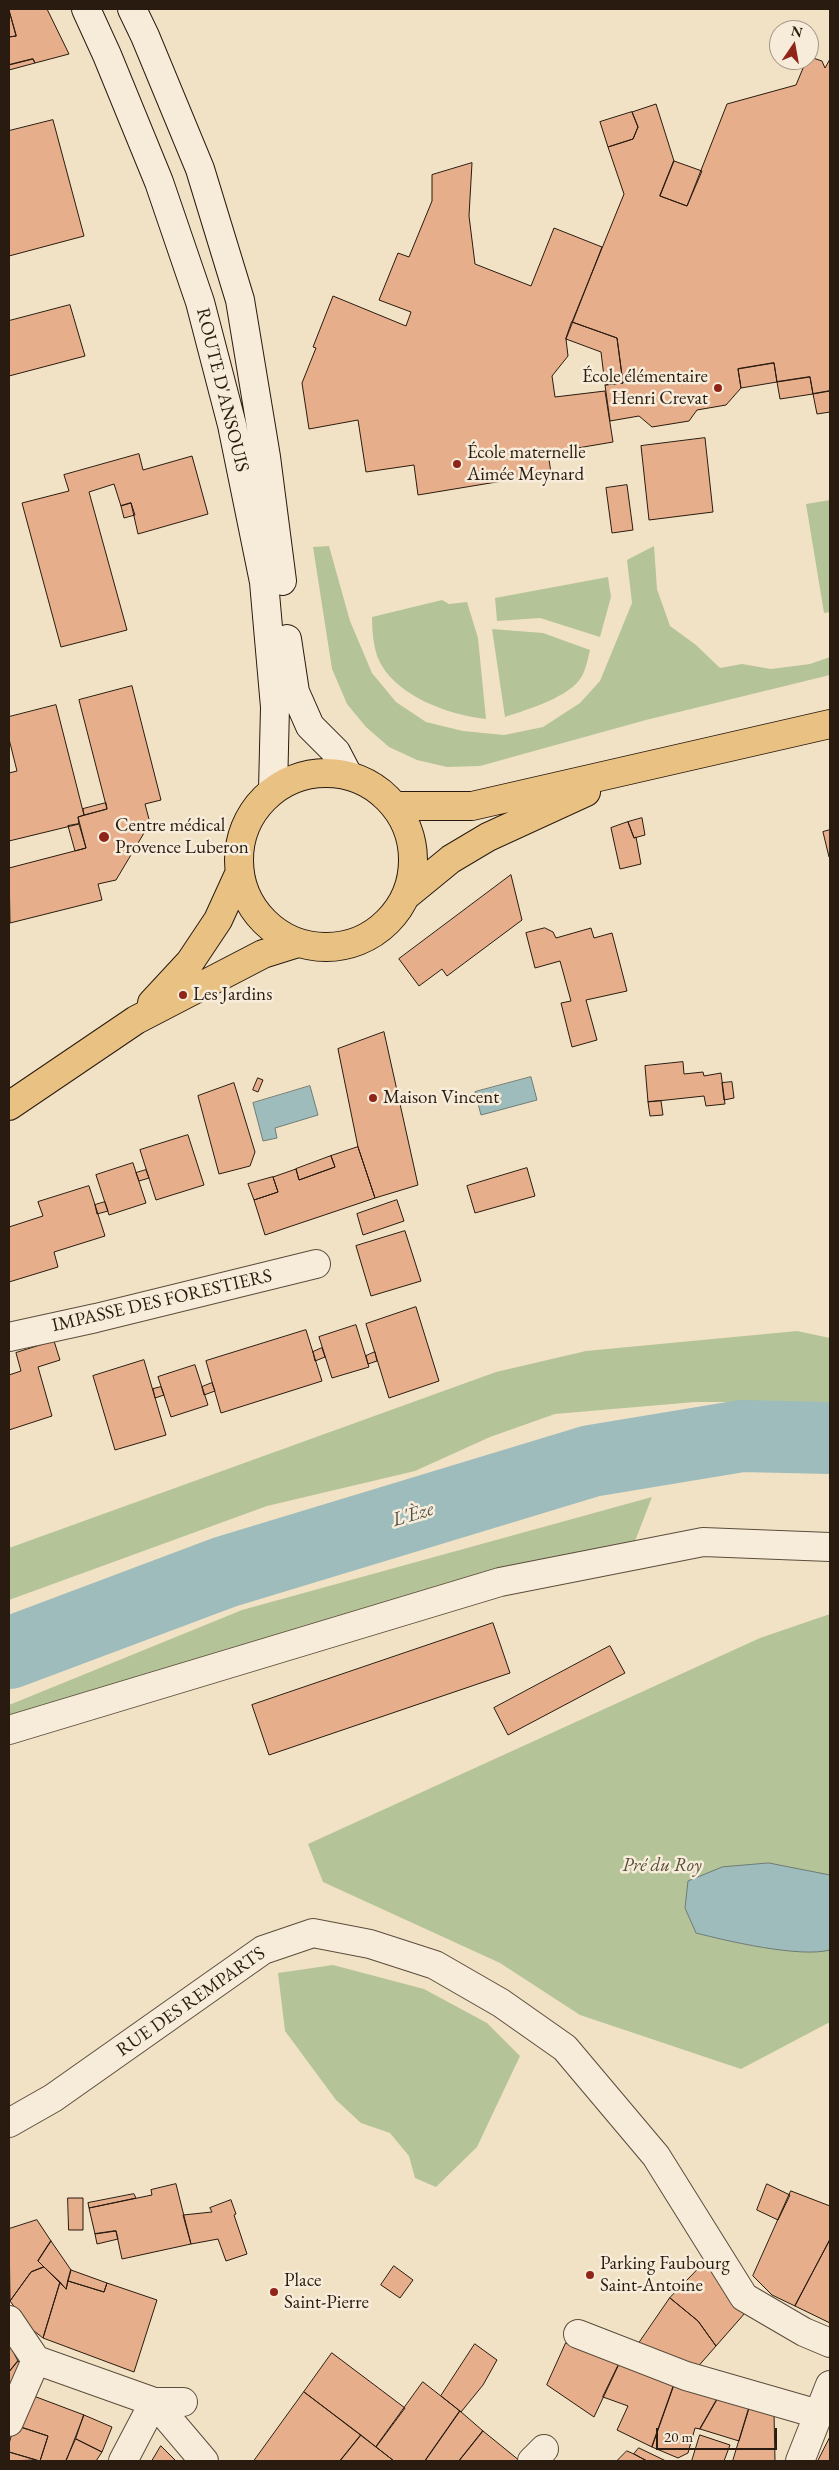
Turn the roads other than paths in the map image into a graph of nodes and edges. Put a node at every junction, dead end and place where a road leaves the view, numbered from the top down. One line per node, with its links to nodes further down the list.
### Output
1 (86, 9): 6 (street, ROUTE D'ANSOUIS)
2 (132, 9): 5 (street, ROUTE D'ANSOUIS)
3 (830, 724): 4 (main road)
4 (636, 770): 7 (main road); 9 (main road)
5 (348, 775): 6 (main road); 7 (main road)
6 (273, 790): 8 (main road)
7 (396, 806): 9 (main road)
8 (239, 874): 10 (main road); 11 (main road)
9 (407, 895): 10 (main road)
10 (298, 943): 11 (main road)
11 (136, 1020): 12 (main road)
12 (9, 1106)
13 (316, 1264): 14 (street, IMPASSE DES FORESTIERS)
14 (9, 1337)
15 (830, 1547): 16 (street)
16 (9, 1730)
17 (9, 2123): 20 (street, RUE DES REMPARTS)
18 (9, 2320): 21 (street)
19 (578, 2334): 25 (street)
20 (830, 2343)
21 (36, 2360): 23 (street); 26 (street)
22 (830, 2385): 25 (street)
23 (154, 2402): 24 (street); 27 (street); 28 (street)
24 (183, 2402)
25 (818, 2414): 29 (street)
26 (9, 2422)
27 (123, 2461)
28 (204, 2461)
29 (800, 2461)

